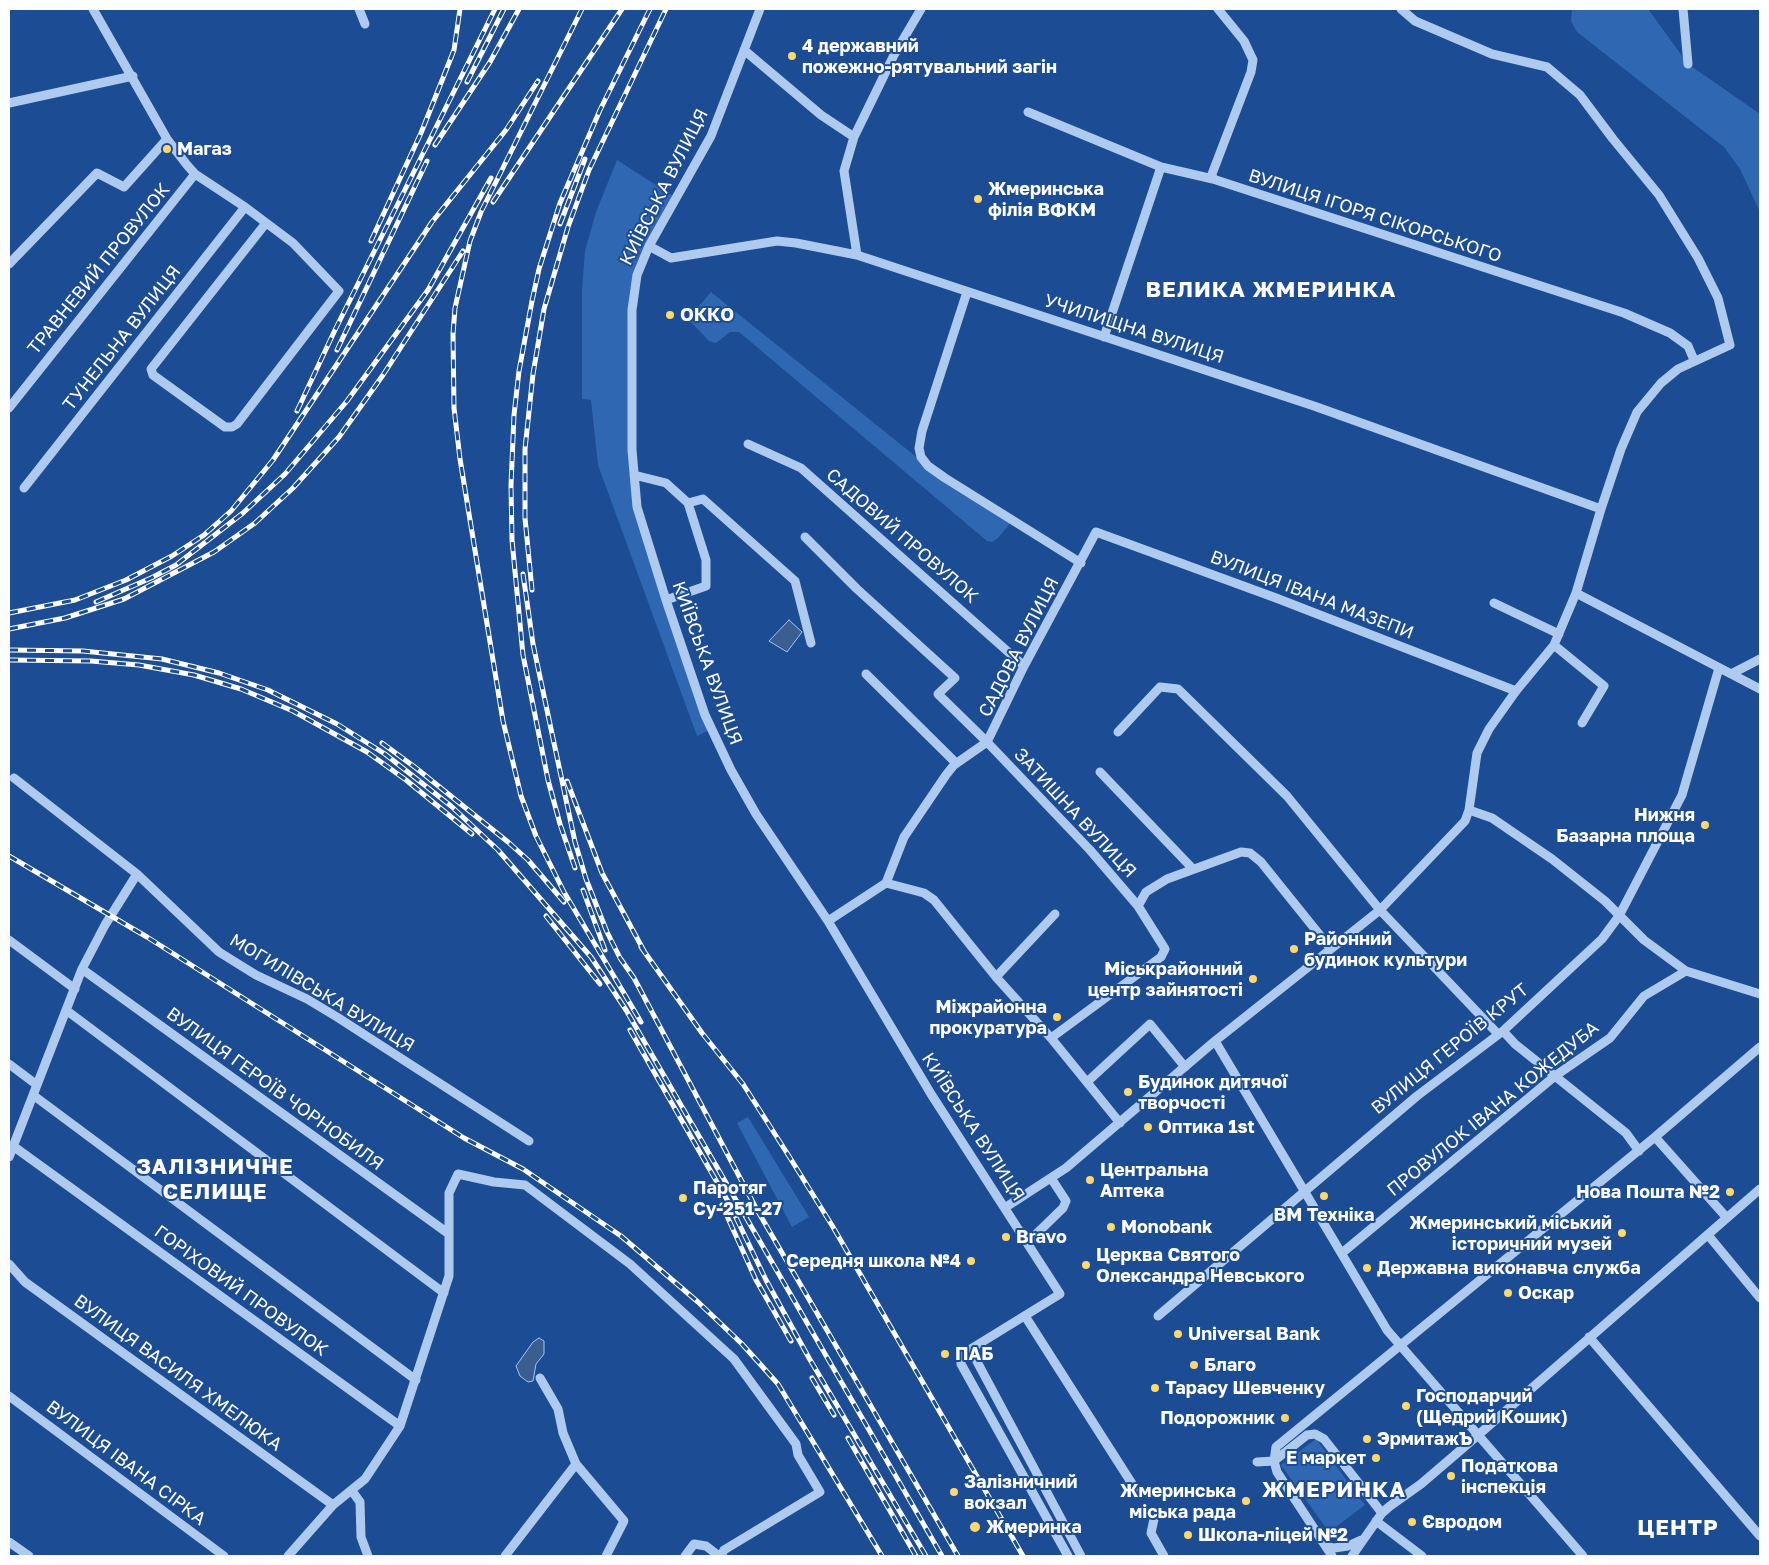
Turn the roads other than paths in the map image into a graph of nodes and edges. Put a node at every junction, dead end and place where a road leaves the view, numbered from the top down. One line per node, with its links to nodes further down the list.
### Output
1 (93, 9): 11 (street)
2 (359, 9): 8 (street)
3 (760, 9): 9 (street, КИЇВСЬКА ВУЛИЦЯ)
4 (920, 9): 14 (street)
5 (1218, 9): 18 (street)
6 (1401, 9): 26 (street)
7 (1683, 9): 10 (street)
8 (364, 24)
9 (744, 50): 14 (street); 21 (street, КИЇВСЬКА ВУЛИЦЯ)
10 (1688, 64)
11 (133, 76): 12 (street); 15 (street)
12 (9, 103)
13 (1028, 112): 16 (street, ВУЛИЦЯ ІГОРЯ СІКОРСЬКОГО)
14 (854, 137): 22 (street)
15 (167, 139): 17 (street); 23 (street)
16 (1161, 168): 18 (street, ВУЛИЦЯ ІГОРЯ СІКОРСЬКОГО); 25 (street)
17 (195, 174): 19 (street); 27 (street, ТРАВНЕВИЙ ПРОВУЛОК)
18 (1213, 179): 26 (street, ВУЛИЦЯ ІГОРЯ СІКОРСЬКОГО)
19 (245, 207): 20 (street); 30 (street, ТУНЕЛЬНА ВУЛИЦЯ)
20 (266, 223): 20 (street)
21 (649, 246): 22 (street, УЧИЛИЩНА ВУЛИЦЯ); 29 (street, КИЇВСЬКА ВУЛИЦЯ)
22 (857, 255): 24 (street, УЧИЛИЩНА ВУЛИЦЯ)
23 (9, 264)
24 (967, 292): 25 (street, УЧИЛИЩНА ВУЛИЦЯ); 35 (street)
25 (1104, 337): 32 (street, УЧИЛИЩНА ВУЛИЦЯ)
26 (1694, 360): 32 (street)
27 (9, 408)
28 (748, 444): 43 (street, САДОВИЙ ПРОВУЛОК)
29 (634, 475): 31 (street); 37 (street, КИЇВСЬКА ВУЛИЦЯ)
30 (24, 488)
31 (688, 503): 37 (street); 40 (street)
32 (1601, 509): 36 (street)
33 (1096, 532): 35 (street, САДОВА ВУЛИЦЯ); 48 (street, ВУЛИЦЯ ІВАНА МАЗЕПИ)
34 (805, 536): 51 (street, ЗАТИШНА ВУЛИЦЯ)
35 (1081, 564): 43 (street, САДОВА ВУЛИЦЯ)
36 (1576, 593): 39 (street); 44 (street)
37 (666, 600): 63 (street, КИЇВСЬКА ВУЛИЦЯ)
38 (1494, 603): 39 (street)
39 (1559, 634): 41 (street)
40 (811, 643)
41 (1554, 645): 48 (street); 49 (street)
42 (1760, 659): 46 (street)
43 (1024, 666): 51 (street, САДОВА ВУЛИЦЯ)
44 (1719, 668): 46 (street); 62 (street, ВУЛИЦЯ ГЕРОЇВ КРУТ)
45 (866, 674): 52 (street)
46 (1731, 674): 47 (street)
47 (1760, 689)
48 (1516, 690): 55 (street)
49 (1582, 723)
50 (1118, 732): 60 (street)
51 (987, 742): 52 (street, САДОВА ВУЛИЦЯ); 59 (street, ЗАТИШНА ВУЛИЦЯ)
52 (956, 763): 58 (street, САДОВА ВУЛИЦЯ)
53 (1100, 772): 56 (street)
54 (14, 778): 57 (street, МОГИЛІВСЬКА ВУЛИЦЯ)
55 (1470, 810): 60 (street); 62 (street)
56 (1193, 869): 59 (street, ЗАТИШНА ВУЛИЦЯ); 65 (street, ЗАТИШНА ВУЛИЦЯ)
57 (137, 874): 66 (street); 84 (street, МОГИЛІВСЬКА ВУЛИЦЯ)
58 (886, 883): 63 (street); 68 (street)
59 (1138, 906): 73 (street, ЗАТИШНА ВУЛИЦЯ)
60 (1380, 910): 65 (street); 72 (street)
61 (1055, 914): 68 (street)
62 (1619, 916): 67 (street); 72 (street, ВУЛИЦЯ ГЕРОЇВ КРУТ)
63 (828, 921): 91 (street, КИЇВСЬКА ВУЛИЦЯ)
64 (9, 940): 69 (street)
65 (1331, 949): 74 (street)
66 (82, 970): 69 (street); 93 (street, ВУЛИЦЯ ГЕРОЇВ ЧОРНОБИЛЯ)
67 (1686, 971): 70 (street); 78 (street, ПРОВУЛОК ІВАНА КОЖЕДУБА)
68 (996, 977): 73 (street)
69 (75, 989): 71 (street)
70 (1760, 994)
71 (66, 1010): 80 (street); 98 (street)
72 (1501, 1033): 78 (street); 90 (street, ВУЛИЦЯ ГЕРОЇВ КРУТ)
73 (1051, 1038): 79 (street)
74 (1215, 1041): 77 (street); 90 (street)
75 (1760, 1046): 83 (street)
76 (9, 1064): 80 (street)
77 (1185, 1068): 79 (street); 82 (street)
78 (1555, 1076): 86 (street); 96 (street, ПРОВУЛОК ІВАНА КОЖЕДУБА)
79 (1087, 1082): 82 (street)
80 (37, 1084): 81 (street)
81 (33, 1095): 85 (street); 106 (street)
82 (1120, 1123): 88 (street)
83 (1655, 1137): 86 (street); 92 (street)
84 (529, 1141)
85 (13, 1146): 87 (street); 108 (street, ГОРІХОВИЙ ПРОВУЛОК)
86 (1638, 1151): 103 (street)
87 (9, 1157)
88 (1051, 1178): 91 (street); 95 (street)
89 (1760, 1189): 92 (street)
90 (1305, 1191): 96 (street); 101 (street, ВУЛИЦЯ ГЕРОЇВ КРУТ)
91 (1006, 1207): 95 (street, КИЇВСЬКА ВУЛИЦЯ)
92 (1727, 1218): 94 (street)
93 (449, 1234): 98 (street); 129 (street)
94 (1708, 1235): 99 (street); 102 (street)
95 (1028, 1242): 100 (street, КИЇВСЬКА ВУЛИЦЯ)
96 (1342, 1253): 103 (street)
97 (9, 1264): 115 (street, ВУЛИЦЯ ВАСИЛЯ ХМЕЛЮКА)
98 (444, 1293): 106 (street)
99 (1760, 1298)
100 (1025, 1316): 104 (street); 113 (street)
101 (1158, 1316)
102 (1589, 1337): 109 (street); 118 (street)
103 (1400, 1346): 109 (street); 111 (street)
104 (974, 1347): 130 (street); 131 (street)
105 (540, 1378): 112 (street)
106 (416, 1380): 108 (street)
107 (9, 1396): 123 (street, ВУЛИЦЯ ІВАНА СІРКА)
108 (400, 1426): 114 (street)
109 (1477, 1436): 116 (street); 136 (street)
110 (1257, 1462): 111 (street)
111 (1274, 1462): 116 (street); 121 (street)
112 (576, 1464): 126 (street); 127 (street)
113 (1136, 1490)
114 (352, 1491): 115 (street); 125 (street)
115 (332, 1505): 124 (street)
116 (1379, 1517): 119 (street); 135 (street)
117 (1154, 1519): 132 (street)
118 (1760, 1536)
119 (1362, 1540): 121 (street); 134 (street)
120 (9, 1542): 122 (street)
121 (1326, 1546): 133 (street)
122 (29, 1556)
123 (224, 1556)
124 (288, 1556)
125 (368, 1556)
126 (505, 1556)
127 (606, 1556)
128 (685, 1556): 129 (street)
129 (720, 1556)
130 (1068, 1556)
131 (1081, 1556)
132 (1164, 1556)
133 (1332, 1556)
134 (1352, 1556)
135 (1422, 1556)
136 (1583, 1556)

